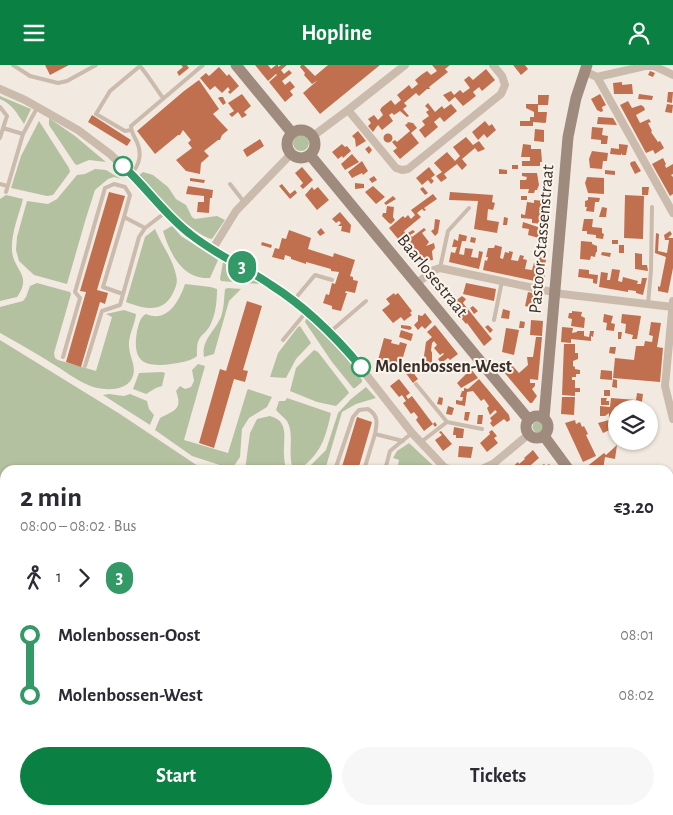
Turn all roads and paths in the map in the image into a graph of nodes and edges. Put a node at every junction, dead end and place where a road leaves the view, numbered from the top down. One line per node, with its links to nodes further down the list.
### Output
1 (13, 65): 2 (lane)
2 (96, 65)
3 (203, 65): 13 (lane)
4 (236, 65): 19 (street)
5 (405, 65): 16 (street)
6 (493, 65): 16 (street)
7 (672, 65): 10 (street)
8 (140, 66): 13 (lane); 18 (lane)
9 (585, 68): 11 (street); 42 (street, Pastoor Stassenstraat)
10 (671, 74): 11 (street)
11 (597, 77): 34 (street)
12 (0, 89): 14 (street)
13 (164, 98): 18 (lane)
14 (38, 106): 20 (lane); 25 (street)
15 (0, 107): 17 (lane)
16 (348, 110): 21 (street)
17 (3, 128): 20 (lane); 22 (lane)
18 (131, 130): 25 (lane)
19 (292, 133): 21 (street); 23 (street)
20 (23, 134): 28 (lane)
21 (313, 136): 24 (street)
22 (0, 138)
23 (291, 154): 24 (street); 30 (street)
24 (310, 155): 41 (street, Baarlosestraat)
25 (131, 174): 33 (street)
26 (0, 184): 28 (lane)
27 (230, 184): 30 (lane)
28 (8, 186): 29 (lane)
29 (6, 192)
30 (244, 202): 37 (street)
31 (652, 207): 46 (lane)
32 (469, 208): 38 (lane)
33 (166, 212): 36 (lane); 37 (street)
34 (673, 213)
35 (124, 217): 36 (lane); 43 (lane); 52 (lane)
36 (145, 228): 43 (lane)
37 (212, 250): 44 (street)
38 (440, 268): 40 (street); 41 (street)
39 (332, 280): 44 (lane)
40 (502, 281): 42 (street); 49 (lane)
41 (416, 284): 57 (street, Baarlosestraat)
42 (554, 292): 46 (street); 55 (street, Pastoor Stassenstraat)
43 (123, 294): 53 (lane)
44 (294, 300): 48 (street)
45 (366, 301): 50 (lane)
46 (648, 304): 47 (street)
47 (673, 305): 56 (street)
48 (307, 311): 50 (street); 51 (lane)
49 (494, 320)
50 (330, 332): 60 (street)
51 (282, 340)
52 (63, 357)
53 (85, 366)
54 (416, 385): 58 (lane)
55 (544, 417): 57 (street); 63 (street)
56 (673, 419)
57 (529, 420): 62 (street)
58 (448, 421): 59 (lane); 65 (lane)
59 (482, 429)
60 (412, 433): 64 (lane); 65 (street)
61 (375, 434): 64 (lane); 66 (lane); 67 (lane)
62 (529, 434): 63 (street); 70 (street)
63 (544, 436): 71 (street)
64 (403, 441): 68 (lane)
65 (421, 442): 69 (street)
66 (337, 465)
67 (366, 465)
68 (386, 465)
69 (442, 465)
70 (492, 465)
71 (565, 465)

